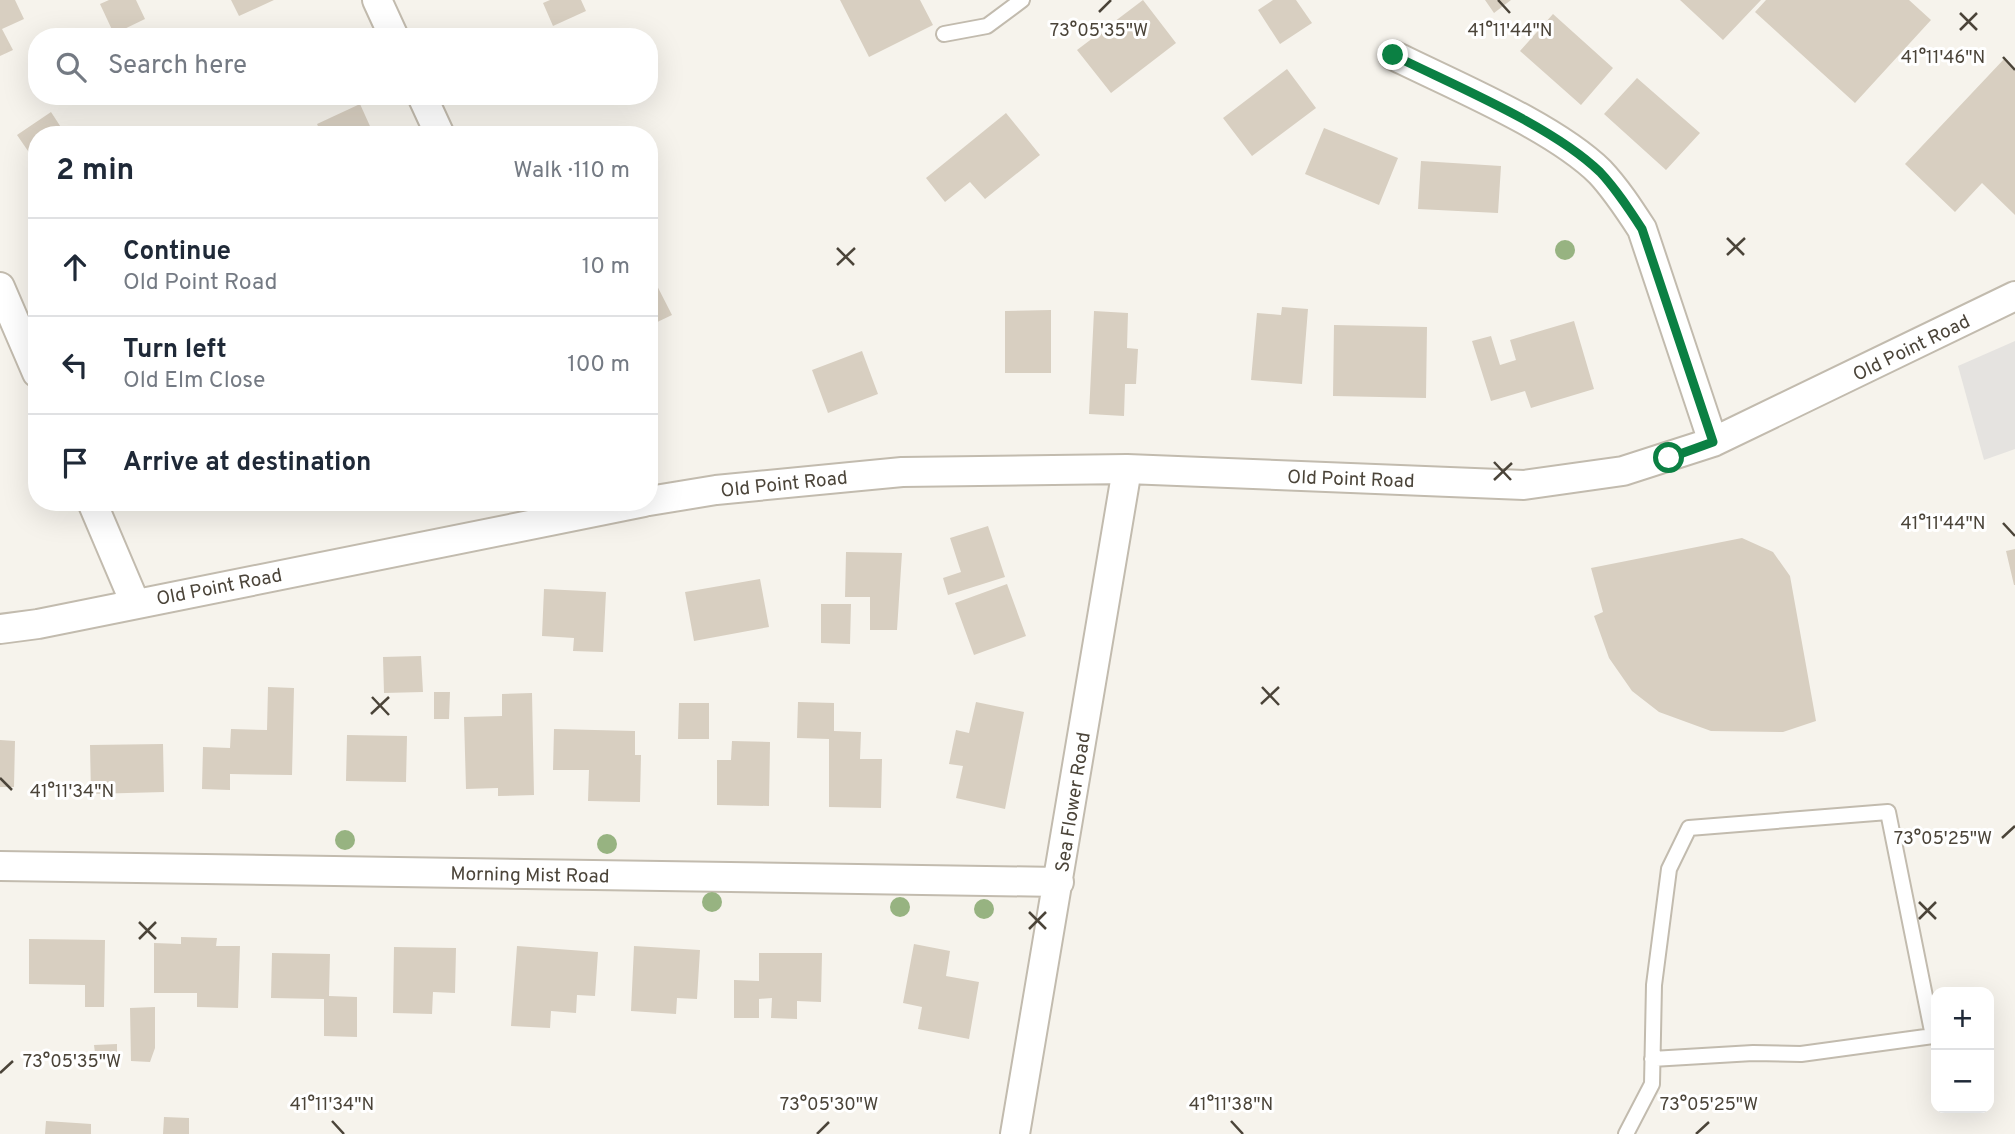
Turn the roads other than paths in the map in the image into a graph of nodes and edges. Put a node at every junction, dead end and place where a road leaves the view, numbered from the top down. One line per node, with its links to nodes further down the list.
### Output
1 (377, 0): 3 (street)
2 (1022, 0): 4 (lane)
3 (390, 28)
4 (944, 34)
5 (1393, 55): 11 (street)
6 (426, 105): 7 (street)
7 (436, 126)
8 (0, 287): 10 (street)
9 (2015, 296): 11 (street, Old Point Road)
10 (28, 352)
11 (1713, 442): 12 (street, Old Point Road)
12 (1127, 469): 13 (street, Old Point Road); 19 (street, Sea Flower Road)
13 (658, 500)
14 (96, 511): 16 (street)
15 (573, 511): 16 (street, Old Point Road)
16 (135, 603): 17 (street, Old Point Road)
17 (0, 629)
18 (0, 866): 19 (street, Morning Mist Road)
19 (1059, 882): 21 (street, Sea Flower Road)
20 (1652, 1059): 20 (lane); 22 (lane)
21 (1015, 1134)
22 (1626, 1134)

